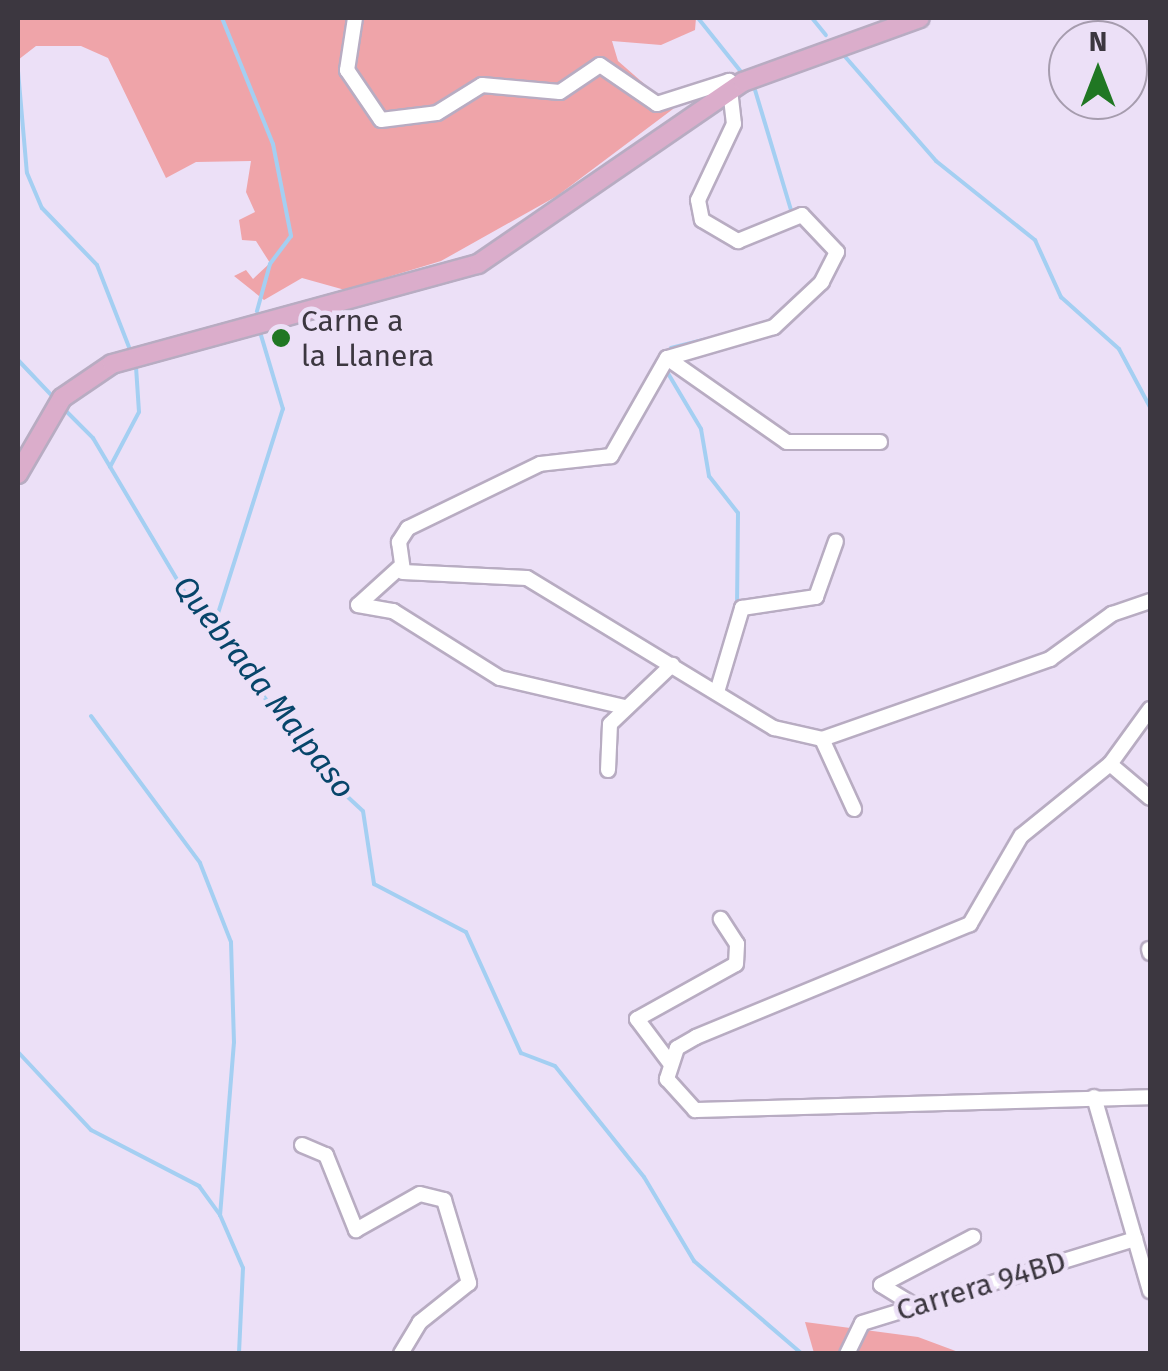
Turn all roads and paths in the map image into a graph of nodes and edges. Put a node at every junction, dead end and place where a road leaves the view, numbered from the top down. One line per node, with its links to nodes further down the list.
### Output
1 (355, 18): 3 (street)
2 (920, 18): 3 (main road)
3 (735, 88): 4 (street); 6 (main road)
4 (667, 358): 5 (street); 8 (street)
5 (880, 442)
6 (18, 474)
7 (836, 541): 11 (street)
8 (399, 568): 10 (street); 12 (street)
9 (1150, 601): 14 (street)
10 (672, 665): 11 (street); 12 (street)
11 (717, 692): 14 (street)
12 (625, 707): 16 (street)
13 (1150, 709): 15 (street)
14 (822, 739): 18 (street)
15 (1110, 764): 17 (street); 20 (street)
16 (608, 770)
17 (1150, 798)
18 (854, 809)
19 (721, 918): 20 (street)
20 (670, 1063): 21 (street)
21 (1094, 1097): 22 (street); 25 (street)
22 (1150, 1097)
23 (302, 1145): 28 (street)
24 (973, 1238): 27 (street)
25 (1135, 1239): 26 (street); 27 (street, Carrera 94BD)
26 (1150, 1291)
27 (917, 1307): 29 (street, Carrera 94BD)
28 (401, 1354)
29 (847, 1354)

